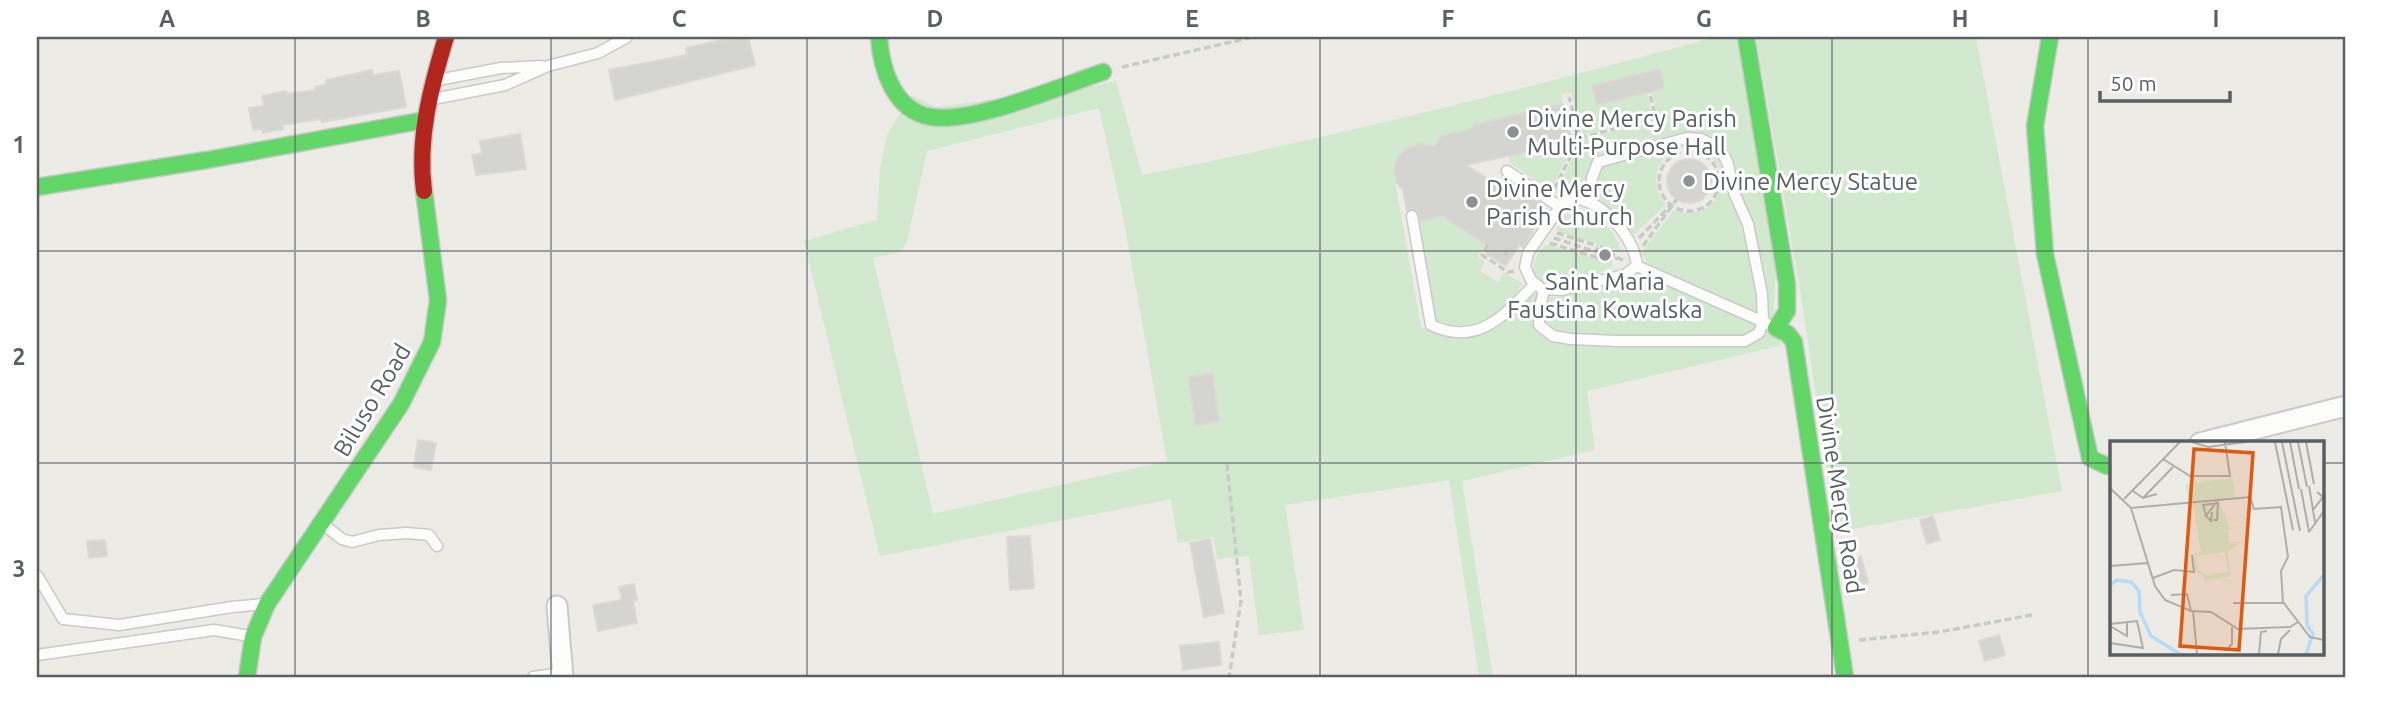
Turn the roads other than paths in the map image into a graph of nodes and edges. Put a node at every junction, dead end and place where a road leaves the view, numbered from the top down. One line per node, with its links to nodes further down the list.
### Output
1 (446, 37): 8 (street, Biluso Road)
2 (627, 37): 6 (lane)
3 (879, 37): 7 (street)
4 (1746, 37): 18 (street)
5 (2050, 37): 21 (street)
6 (548, 66): 8 (lane); 9 (lane)
7 (1103, 72)
8 (433, 81): 9 (street, Biluso Road)
9 (429, 100): 10 (street, Biluso Road)
10 (425, 120): 12 (street); 22 (street, Biluso Road)
11 (1507, 172): 14 (lane)
12 (37, 187)
13 (1591, 203): 14 (lane); 16 (lane); 18 (lane)
14 (1560, 207): 17 (lane)
15 (1412, 216): 17 (lane)
16 (1634, 256): 17 (lane); 18 (lane, Divine Mercy Road)
17 (1539, 287): 18 (lane)
18 (1770, 325): 32 (street, Divine Mercy Road)
19 (2346, 406): 20 (street)
20 (2208, 441)
21 (2110, 465)
22 (321, 522): 23 (lane); 25 (street, Biluso Road)
23 (437, 546)
24 (37, 575): 25 (lane)
25 (268, 604): 27 (street, Biluso Road)
26 (556, 606): 29 (street)
27 (253, 637): 28 (lane); 30 (street, Biluso Road)
28 (37, 654)
29 (563, 675): 31 (lane)
30 (247, 677)
31 (533, 677)
32 (1845, 677)

